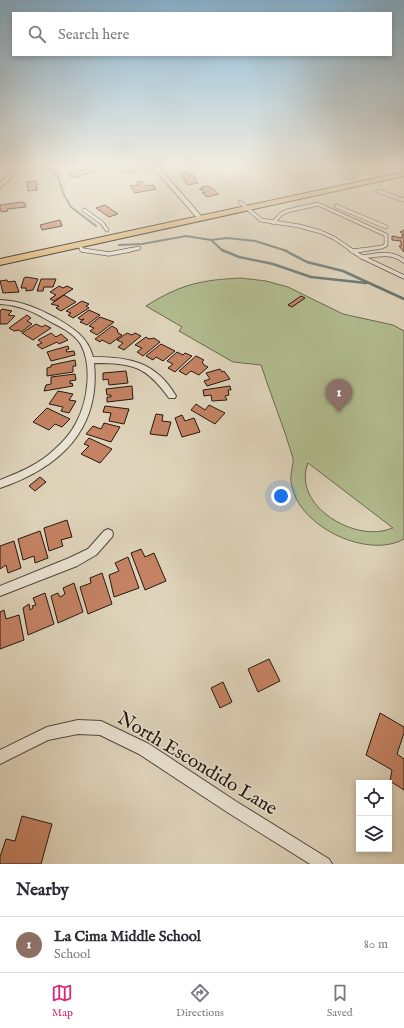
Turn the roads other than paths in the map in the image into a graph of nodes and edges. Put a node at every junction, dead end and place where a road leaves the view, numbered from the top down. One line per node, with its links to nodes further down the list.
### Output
1 (189, 205): 8 (street)
2 (242, 205): 8 (main road)
3 (243, 205): 9 (lane)
4 (312, 205): 9 (lane)
5 (321, 205): 14 (lane)
6 (336, 206): 10 (lane)
7 (84, 210): 11 (lane)
8 (198, 215): 11 (main road); 12 (main road)
9 (274, 223): 14 (lane)
10 (386, 227)
11 (107, 230): 15 (main road)
12 (79, 244): 13 (lane); 18 (main road)
13 (139, 248)
14 (353, 251): 16 (lane)
15 (0, 253)
16 (362, 257): 17 (lane); 19 (lane)
17 (404, 261)
18 (0, 262)
19 (404, 277)
20 (0, 302): 21 (street)
21 (90, 360): 22 (street); 23 (street)
22 (172, 396)
23 (0, 484)
24 (108, 534): 25 (street)
25 (0, 591)
26 (0, 757): 27 (street, North Escondido Lane)
27 (324, 864)

